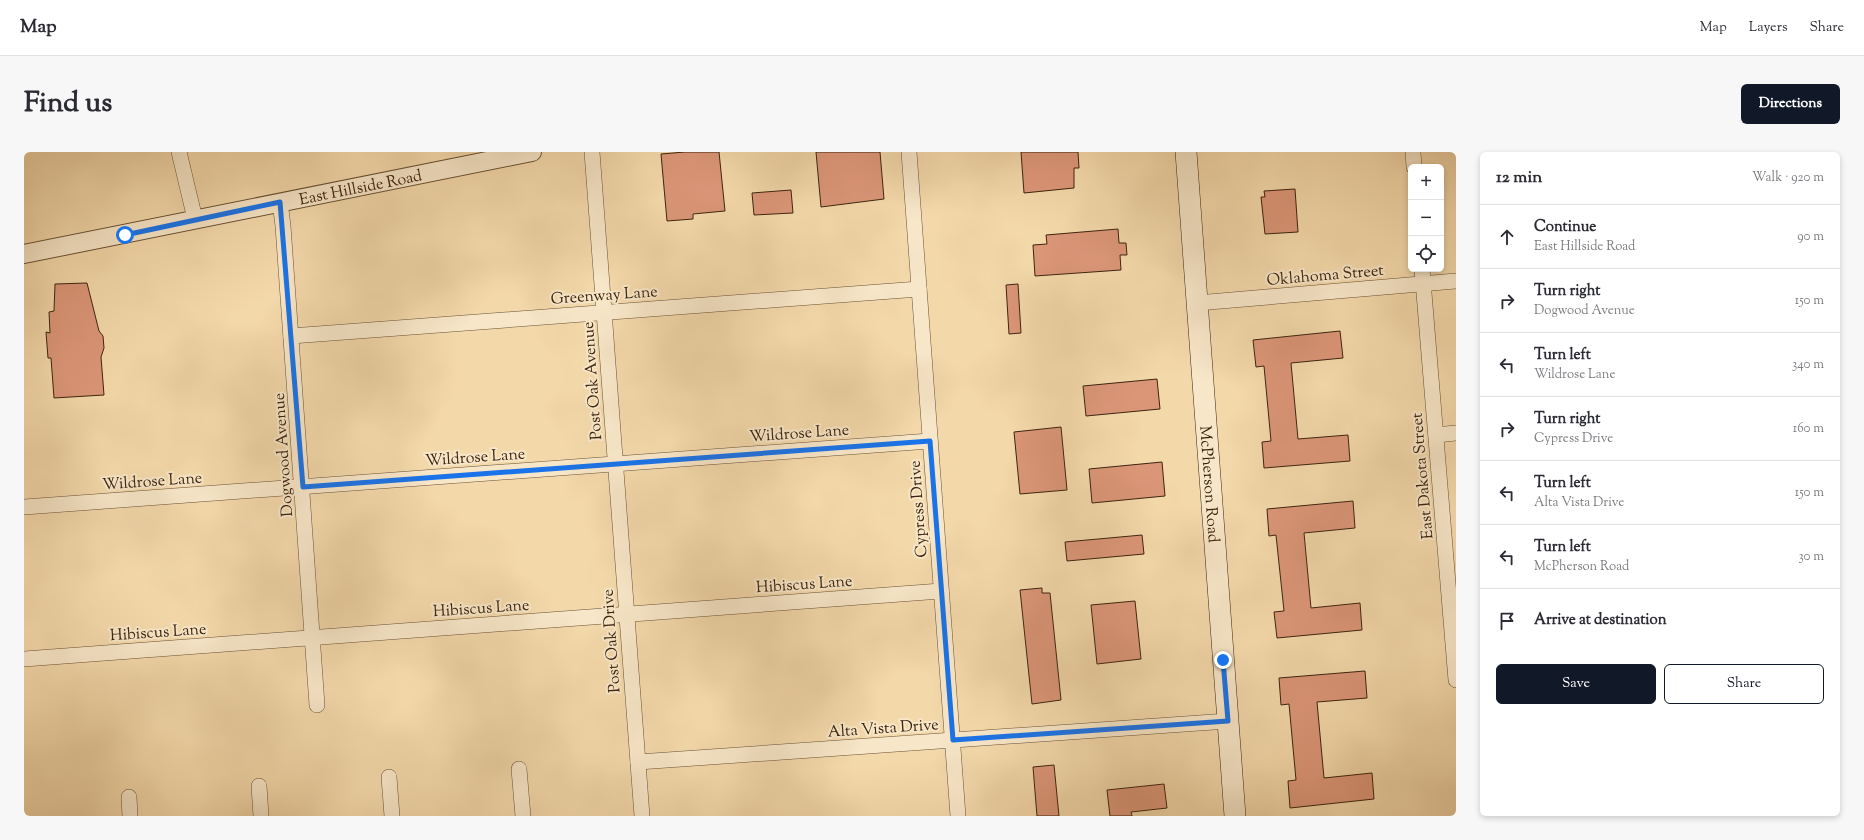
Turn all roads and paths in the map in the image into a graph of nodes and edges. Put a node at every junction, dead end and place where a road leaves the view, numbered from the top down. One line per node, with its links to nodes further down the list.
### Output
1 (179, 152): 9 (street)
2 (532, 152): 8 (street, East Hillside Road)
3 (592, 152): 16 (street, Post Oak Avenue)
4 (909, 152): 14 (street, Cypress Drive)
5 (1186, 152): 15 (main road, McPherson Road)
6 (1413, 152): 7 (street)
7 (1414, 164)
8 (280, 202): 9 (street, East Hillside Road); 17 (street, Dogwood Avenue)
9 (195, 219): 10 (street, East Hillside Road)
10 (24, 254)
11 (1422, 272): 13 (street, East Dakota Street)
12 (1456, 282): 13 (street, Oklahoma Street)
13 (1424, 284): 15 (street, Oklahoma Street); 19 (street, East Dakota Street)
14 (919, 289): 16 (street, Greenway Lane); 20 (street, Cypress Drive)
15 (1197, 303): 31 (main road, McPherson Road)
16 (604, 312): 17 (street, Greenway Lane); 21 (street, Post Oak Avenue)
17 (291, 336): 22 (street, Dogwood Avenue)
18 (1456, 433): 19 (street)
19 (1436, 435): 24 (street, East Dakota Street)
20 (930, 441): 21 (street, Wildrose Lane); 25 (street, Cypress Drive)
21 (615, 464): 22 (street, Wildrose Lane); 26 (street, Post Oak Drive)
22 (303, 487): 23 (street, Wildrose Lane); 27 (street, Dogwood Avenue)
23 (24, 507)
24 (1452, 586): 29 (street, East Dakota Street)
25 (941, 591): 26 (street, Hibiscus Lane); 32 (street, Cypress Drive)
26 (626, 614): 27 (street, Hibiscus Lane); 33 (street, Post Oak Drive)
27 (313, 638): 28 (street, Hibiscus Lane); 30 (street, Dogwood Avenue)
28 (24, 659)
29 (1456, 680)
30 (317, 705)
31 (1228, 721): 32 (street, Alta Vista Drive); 44 (main road, McPherson Road)
32 (953, 740): 33 (street, Alta Vista Drive); 43 (street, Cypress Drive)
33 (638, 762): 42 (street, Post Oak Drive)
34 (519, 769): 41 (street)
35 (390, 777): 40 (street)
36 (259, 786): 39 (street)
37 (129, 797): 38 (street)
38 (130, 816)
39 (261, 816)
40 (392, 816)
41 (523, 816)
42 (642, 816)
43 (958, 816)
44 (1235, 816)

